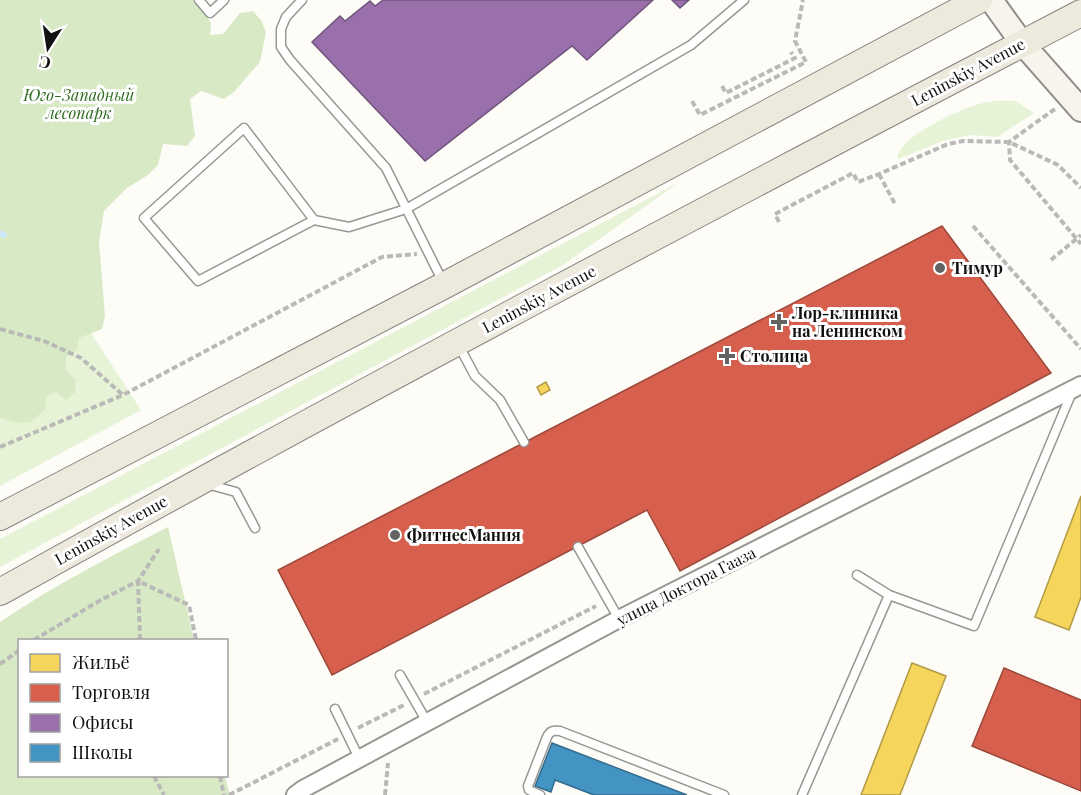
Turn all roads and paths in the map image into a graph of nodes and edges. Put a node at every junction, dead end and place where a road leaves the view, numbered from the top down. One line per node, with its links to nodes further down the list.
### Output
1 (199, 0): 2 (lane)
2 (224, 0)
3 (302, 0): 18 (lane)
4 (744, 0): 18 (lane)
5 (803, 0): 12 (path)
6 (979, 0): 27 (main road)
7 (991, 0): 9 (main road)
8 (1081, 13): 9 (main road, Leninskiy Avenue)
9 (1022, 44): 13 (main road); 29 (main road, Leninskiy Avenue)
10 (791, 52): 11 (path)
11 (722, 86)
12 (692, 101)
13 (1075, 104): 14 (path)
14 (1009, 142): 15 (path); 16 (path); 23 (path)
15 (879, 174): 17 (path); 20 (path)
16 (1081, 188)
17 (895, 204)
18 (406, 208): 19 (lane); 25 (lane)
19 (314, 220): 19 (lane)
20 (779, 222)
21 (973, 225): 30 (path)
22 (1081, 235): 23 (path)
23 (1076, 239): 24 (path); 26 (path)
24 (1081, 244)
25 (430, 254): 27 (lane); 32 (path)
26 (1051, 260)
27 (445, 285): 36 (main road)
28 (0, 329): 32 (path)
29 (457, 342): 33 (lane); 35 (main road, Leninskiy Avenue)
30 (1081, 349)
31 (1077, 387): 43 (lane); 44 (street, улица Доктора Гааза)
32 (123, 396): 34 (path)
33 (524, 442)
34 (0, 447)
35 (198, 481): 37 (lane); 42 (main road, Leninskiy Avenue)
36 (0, 517)
37 (255, 528)
38 (578, 547): 44 (lane)
39 (159, 549): 41 (path)
40 (857, 575): 43 (lane)
41 (138, 581): 45 (path); 46 (path); 47 (path)
42 (0, 592)
43 (889, 595): 63 (lane)
44 (619, 620): 52 (street, улица Доктора Гааза)
45 (36, 639)
46 (140, 639)
47 (196, 639)
48 (18, 651): 49 (path)
49 (0, 664)
50 (400, 675): 52 (lane)
51 (336, 709): 54 (lane)
52 (427, 722): 53 (street, улица Доктора Гааза)
53 (390, 742): 54 (street, улица Доктора Гааза); 60 (path)
54 (359, 758): 59 (street, улица Доктора Гааза)
55 (155, 777): 57 (path)
56 (220, 777): 58 (path)
57 (164, 795)
58 (224, 795)
59 (295, 795)
60 (385, 795)
61 (540, 795): 62 (lane)
62 (724, 795)
63 (802, 795)

